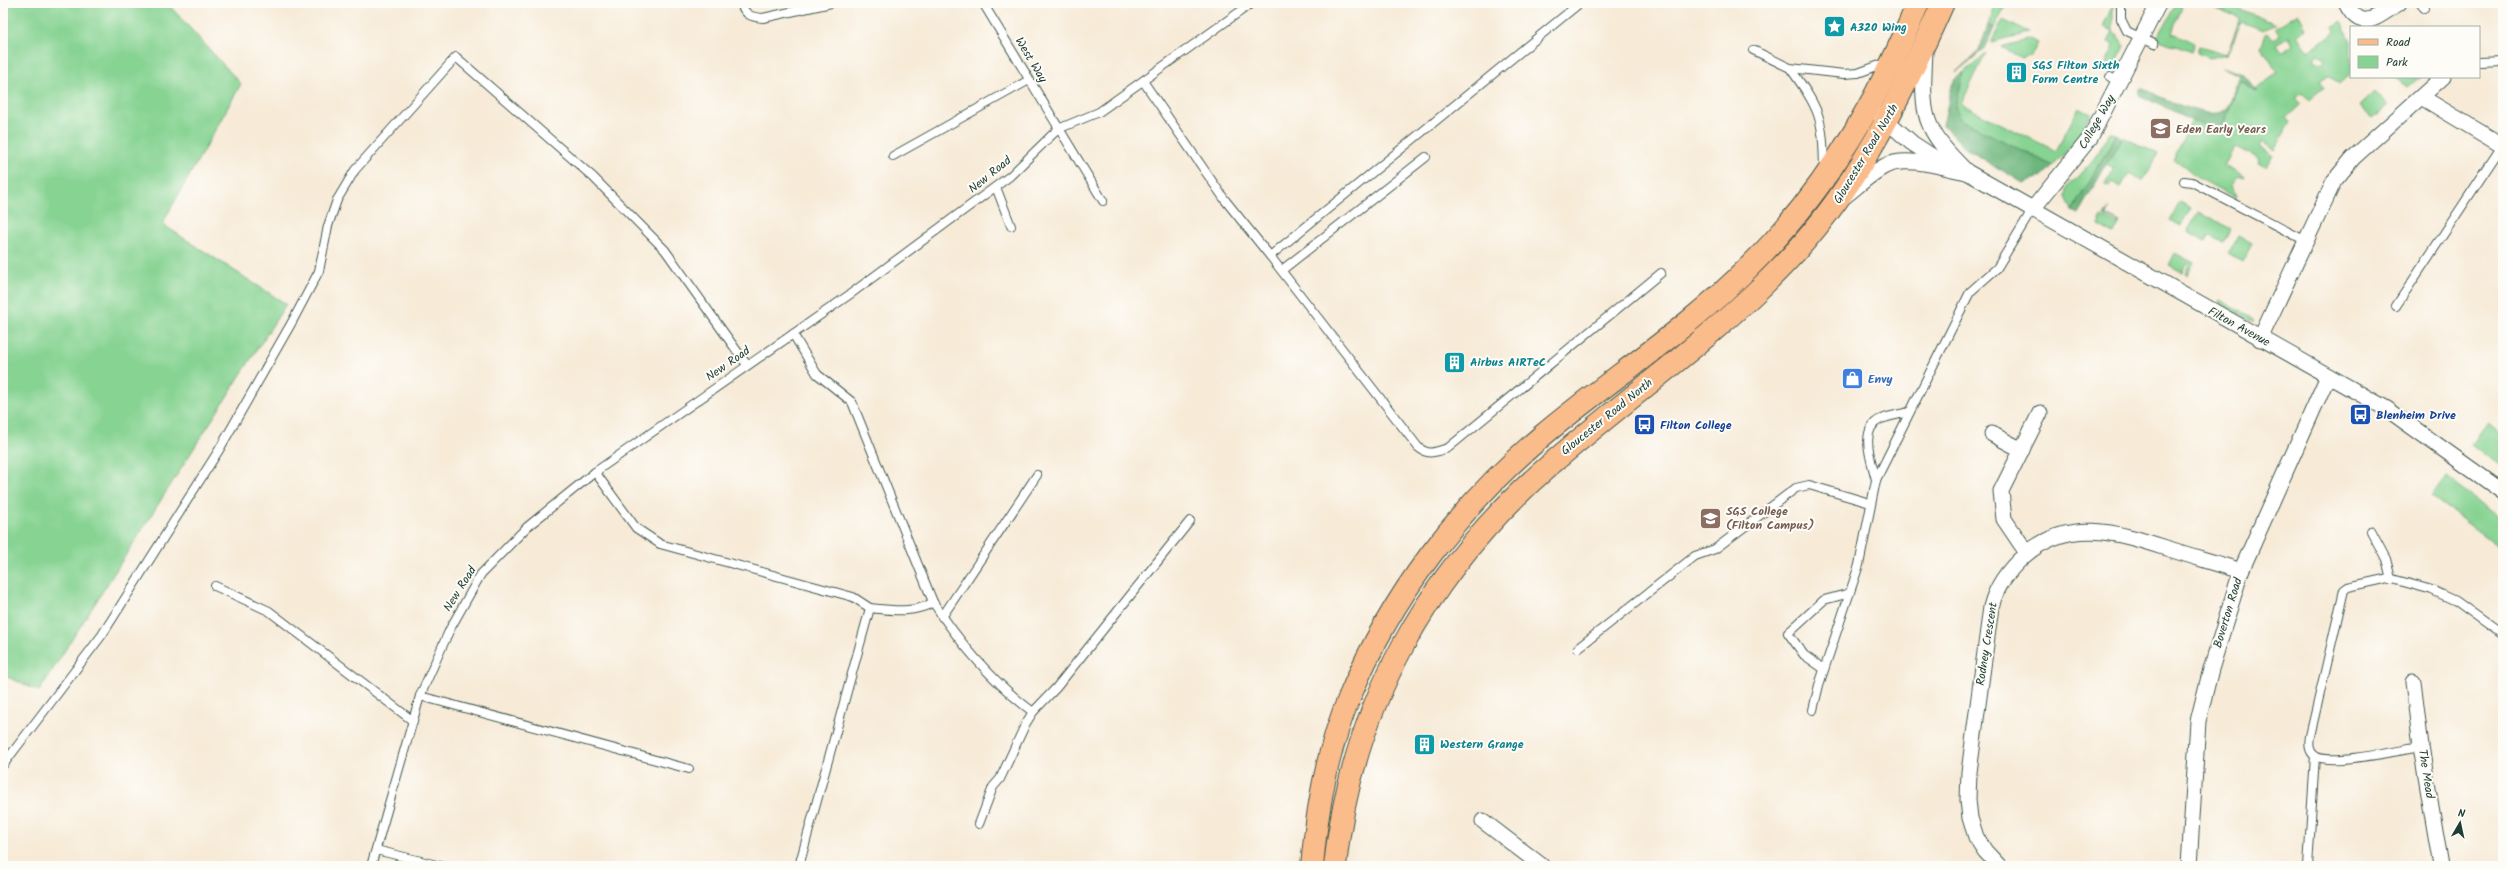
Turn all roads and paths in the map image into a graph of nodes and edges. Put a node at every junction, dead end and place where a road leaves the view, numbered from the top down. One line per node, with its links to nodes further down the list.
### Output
1 (740, 3): 2 (lane)
2 (831, 3)
3 (983, 3): 20 (lane, West Way)
4 (1252, 3): 21 (lane, New Road)
5 (1580, 3): 38 (lane)
6 (1918, 3): 15 (main road, Gloucester Road North)
7 (1943, 3): 13 (main road, Gloucester Road North)
8 (2121, 3): 12 (lane)
9 (2159, 3): 12 (street, College Way)
10 (2346, 3): 11 (street)
11 (2399, 3)
12 (2147, 42): 35 (street, College Way)
13 (1925, 43): 24 (main road, Gloucester Road North); 29 (street, Filton Avenue)
14 (1753, 50): 18 (lane)
15 (1892, 61): 18 (lane); 23 (main road, Gloucester Road North)
16 (2503, 61): 17 (lane)
17 (2480, 62)
18 (1790, 68): 30 (lane)
19 (2442, 78): 22 (street)
20 (1028, 80): 25 (lane, West Way); 27 (lane)
21 (1143, 81): 25 (lane, New Road); 38 (lane)
22 (2423, 98): 26 (street); 37 (street)
23 (1869, 108): 24 (street, Filton Avenue); 30 (main road, Gloucester Road North)
24 (1887, 120): 29 (street, Filton Avenue); 34 (main road, Gloucester Road North)
25 (1058, 129): 32 (lane, New Road); 33 (lane, West Way)
26 (2503, 146): 41 (lane)
27 (893, 156)
28 (1426, 157): 39 (lane)
29 (1960, 171): 34 (street, Filton Avenue); 35 (street, Filton Avenue)
30 (1825, 180): 84 (main road, Gloucester Road North)
31 (2184, 181): 37 (lane)
32 (996, 187): 36 (lane); 42 (lane, New Road)
33 (1103, 201)
34 (1836, 204): 85 (main road, Gloucester Road North)
35 (2032, 210): 43 (street, Filton Avenue); 46 (lane)
36 (1011, 226)
37 (2306, 241): 43 (street)
38 (1270, 256): 39 (lane)
39 (1282, 270): 40 (lane)
40 (1661, 273)
41 (2396, 306)
42 (792, 334): 44 (lane, New Road); 62 (lane)
43 (2260, 339): 45 (street, Filton Avenue)
44 (747, 365): 50 (lane, New Road); 75 (lane)
45 (2328, 376): 53 (street, Filton Avenue); 58 (street, Boverton Road)
46 (1909, 412): 52 (lane); 52 (lane)
47 (2040, 413): 49 (street)
48 (1992, 434): 49 (street)
49 (2022, 450): 57 (street)
50 (595, 472): 63 (lane); 69 (lane, New Road)
51 (1037, 474): 64 (lane)
52 (1876, 480): 54 (lane)
53 (2503, 492)
54 (1870, 503): 61 (lane); 66 (lane)
55 (1190, 521): 71 (lane)
56 (2371, 531): 59 (lane)
57 (2027, 553): 58 (street, Rodney Crescent); 87 (street, Rodney Crescent)
58 (2241, 571): 88 (street, Boverton Road)
59 (2391, 579): 65 (lane); 74 (lane)
60 (215, 586): 72 (lane)
61 (1850, 593): 67 (lane); 67 (lane)
62 (933, 602): 63 (lane); 64 (lane)
63 (870, 608): 83 (lane)
64 (942, 617): 71 (lane)
65 (2503, 635)
66 (1578, 648)
67 (1824, 669): 70 (lane)
68 (2413, 682): 73 (street, The Mead)
69 (420, 696): 72 (lane, New Road); 76 (lane)
70 (1813, 710)
71 (1033, 712): 78 (lane)
72 (413, 721): 79 (lane, New Road)
73 (2421, 747): 74 (lane); 80 (street, The Mead)
74 (2315, 756): 89 (lane)
75 (3, 764)
76 (689, 769)
77 (1484, 821): 86 (street)
78 (979, 824)
79 (376, 850): 81 (lane, New Road); 82 (lane)
80 (2438, 865)
81 (371, 866)
82 (441, 866)
83 (799, 866)
84 (1312, 866)
85 (1335, 866)
86 (1542, 866)
87 (2000, 866)
88 (2189, 866)
89 (2308, 866)

